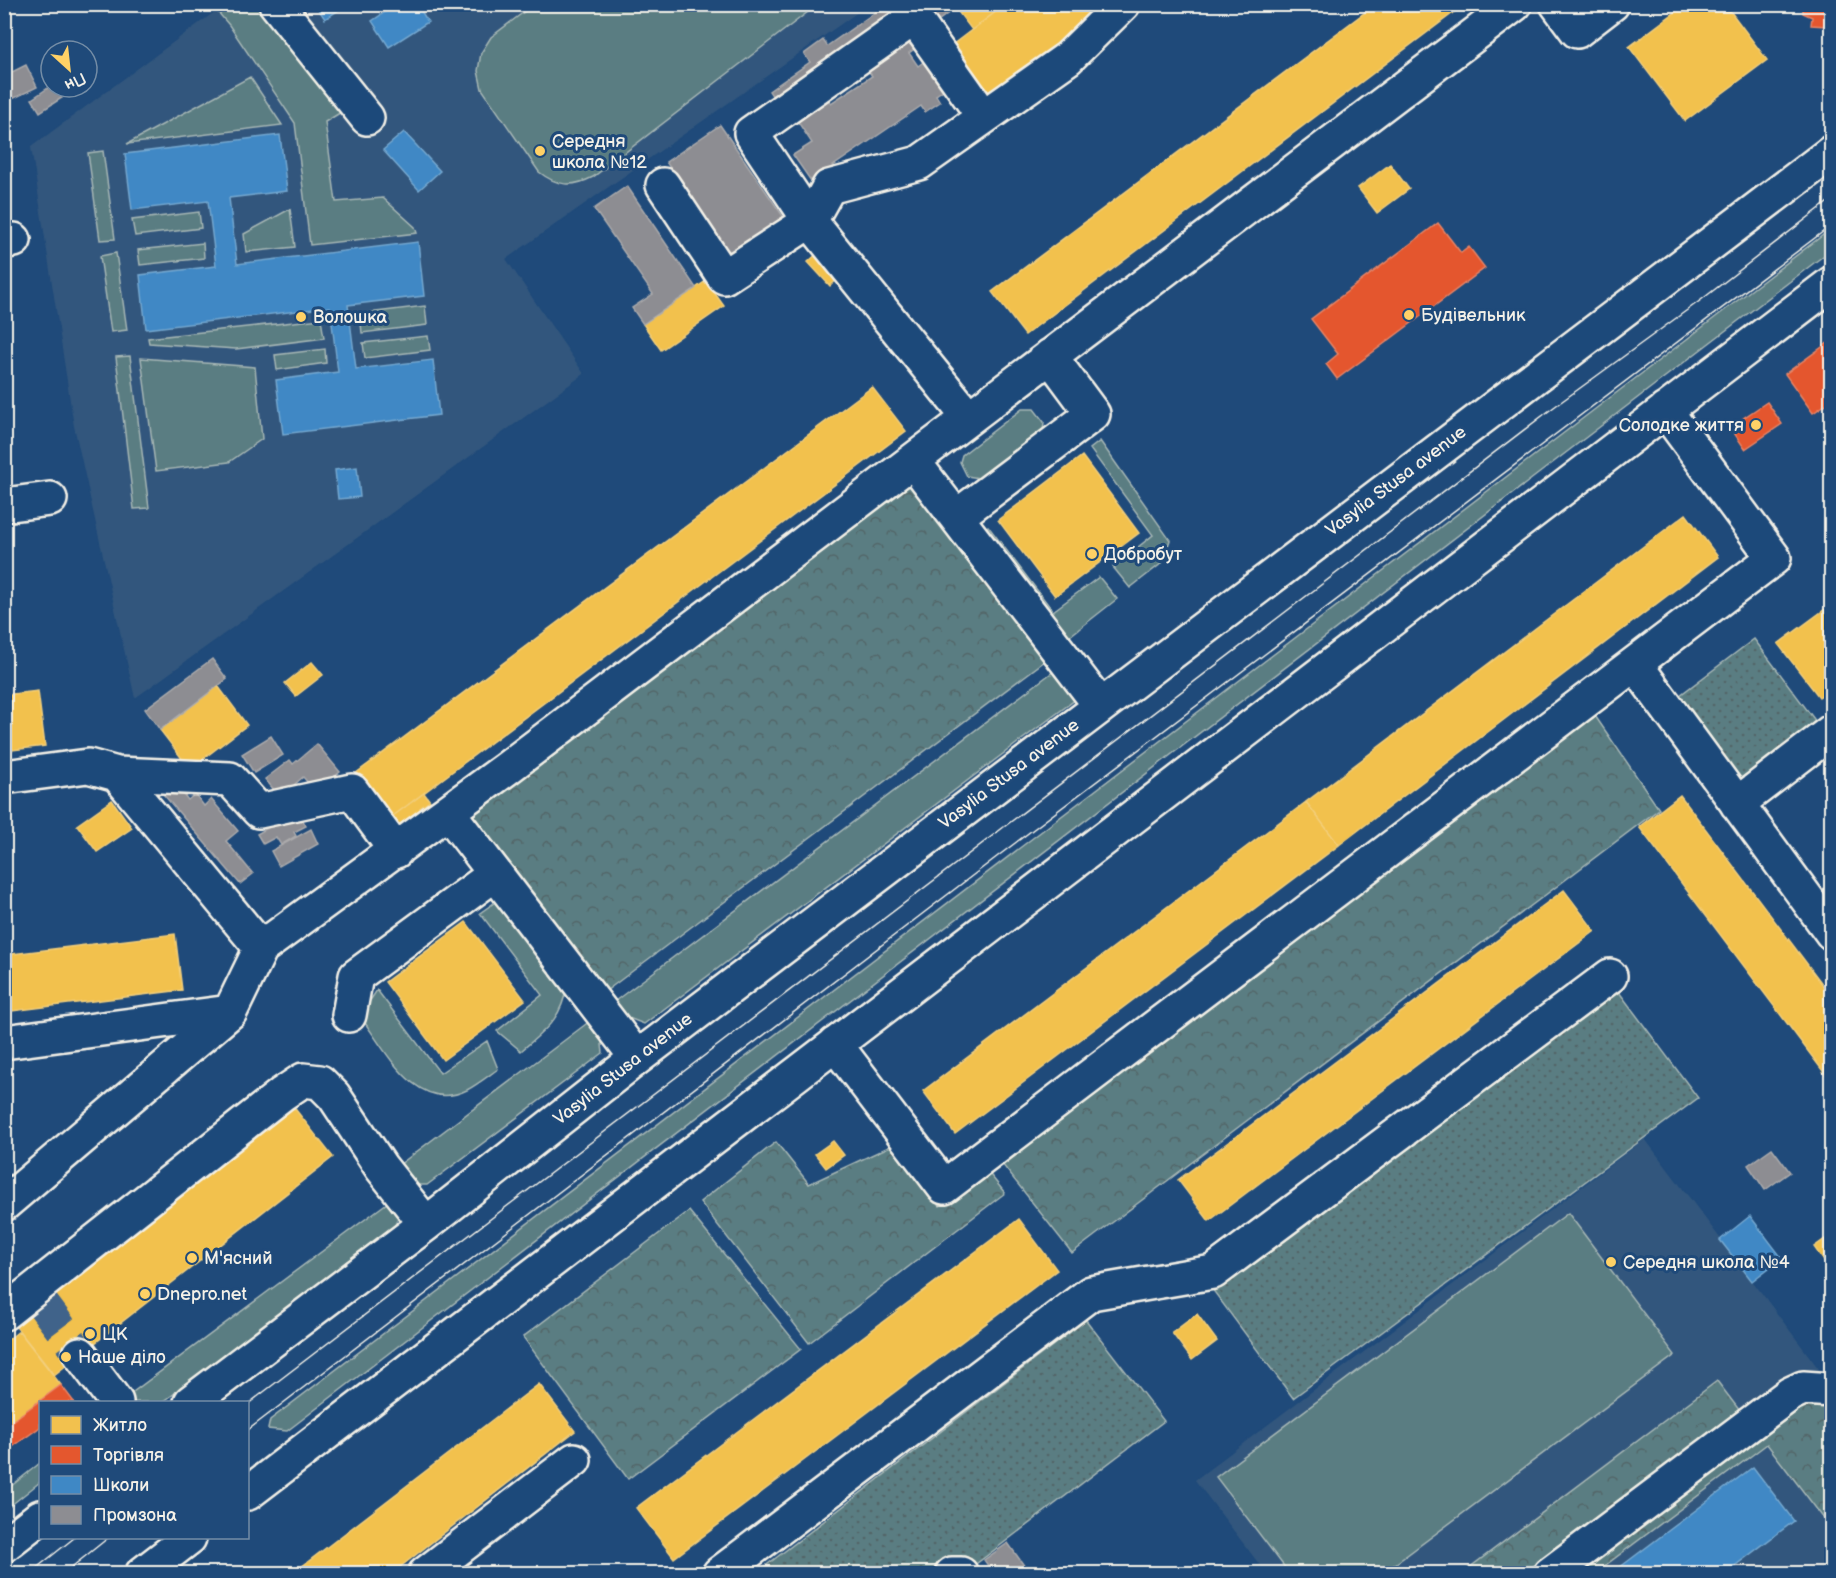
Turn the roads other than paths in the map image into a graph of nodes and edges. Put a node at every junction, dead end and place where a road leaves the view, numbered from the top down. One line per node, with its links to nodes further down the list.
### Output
1 (276, 4): 7 (street)
2 (1123, 4): 6 (street)
3 (1515, 4): 12 (street)
4 (1557, 4): 5 (street)
5 (1612, 4)
6 (984, 117): 10 (street); 10 (street)
7 (367, 118)
8 (1832, 152): 20 (street, Vasylia Stusa avenue)
9 (663, 185): 10 (street)
10 (810, 221): 14 (street)
11 (1832, 283): 13 (street)
12 (1050, 356): 14 (street); 18 (street)
13 (1665, 410): 19 (street); 34 (street)
14 (969, 418): 15 (street)
15 (913, 461): 18 (street); 25 (street)
16 (50, 499): 17 (street)
17 (4, 505)
18 (956, 517): 20 (street)
19 (1635, 664): 24 (street); 34 (street)
20 (1100, 705): 35 (street, Vasylia Stusa avenue)
21 (1832, 731): 24 (street)
22 (117, 774): 23 (street); 26 (street); 29 (street)
23 (4, 777)
24 (1737, 804): 28 (street)
25 (448, 812): 26 (street); 27 (street)
26 (396, 851): 29 (street)
27 (495, 874): 32 (street); 35 (street)
28 (1832, 933)
29 (261, 948): 31 (street)
30 (1610, 975): 50 (street)
31 (230, 1012): 33 (street); 36 (street)
32 (349, 1015)
33 (4, 1041)
34 (835, 1044): 44 (street)
35 (637, 1058): 37 (street, Vasylia Stusa avenue)
36 (4, 1204)
37 (426, 1224): 38 (street); 42 (street, Vasylia Stusa avenue)
38 (4, 1313)
39 (80, 1354): 41 (street)
40 (1832, 1390): 53 (street)
41 (115, 1401)
42 (192, 1401)
43 (574, 1460): 49 (street)
44 (249, 1492)
45 (39, 1518): 47 (street)
46 (188, 1539): 48 (street)
47 (4, 1545)
48 (142, 1574)
49 (425, 1574)
50 (719, 1574)
51 (952, 1574): 52 (street)
52 (961, 1574)
53 (1550, 1574)

